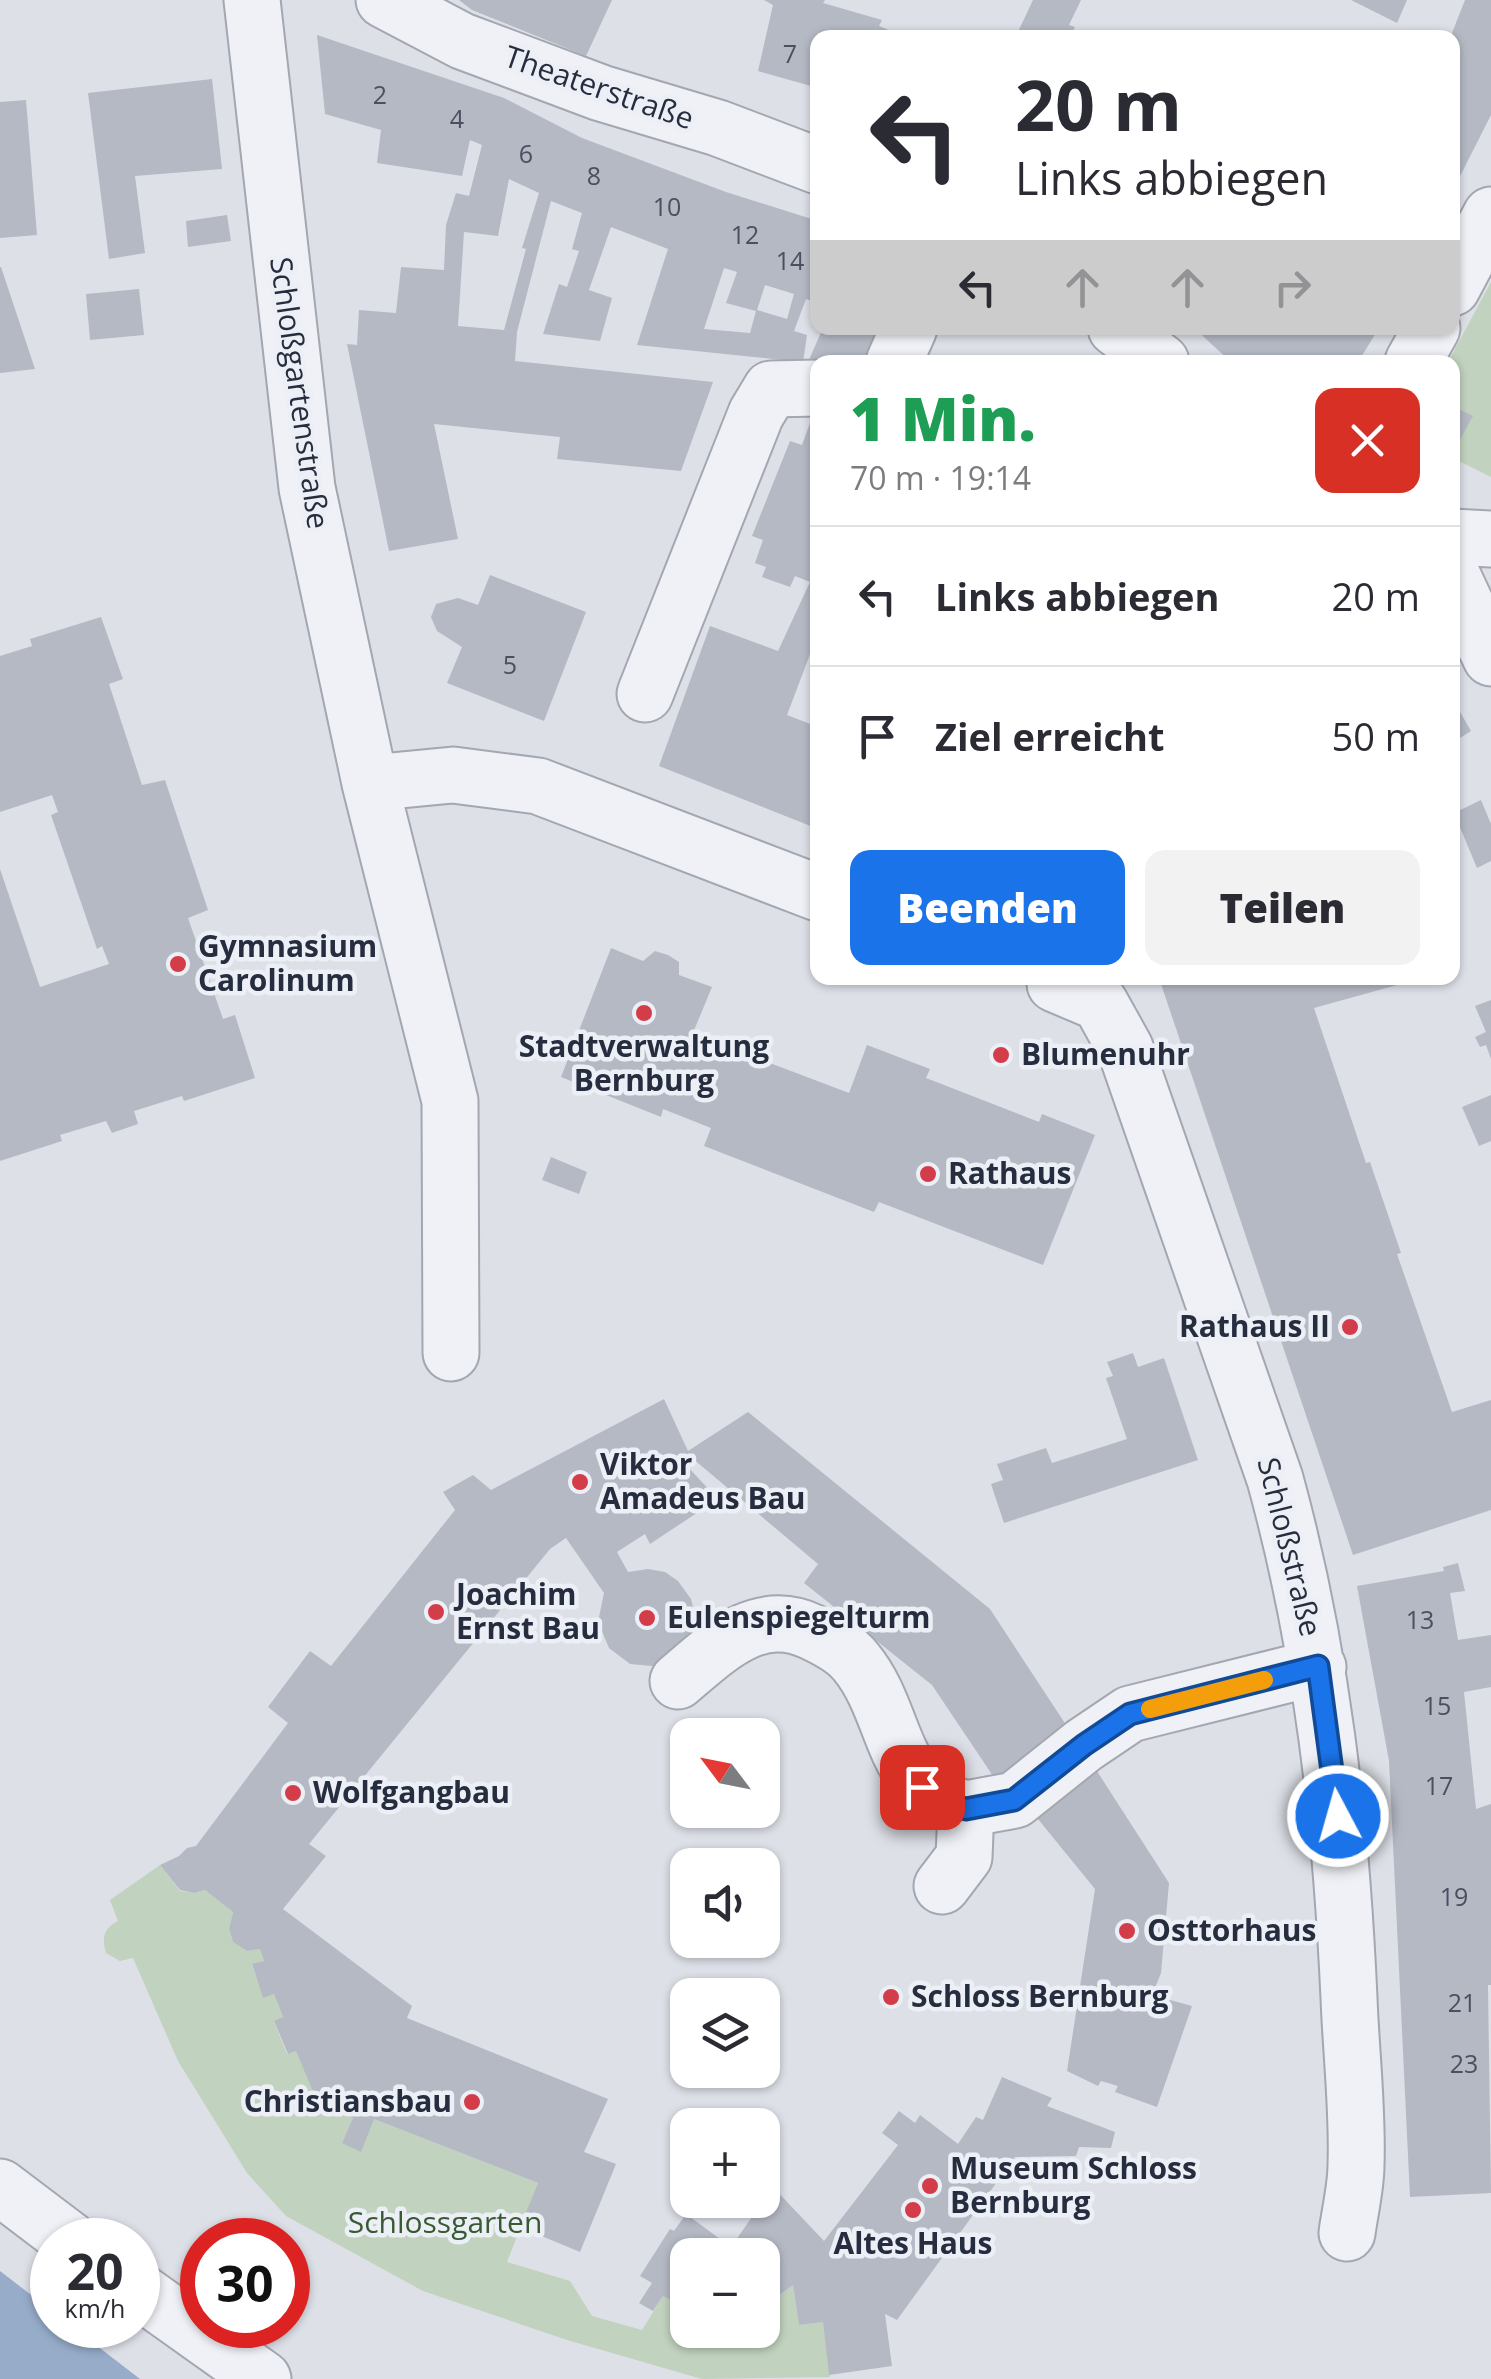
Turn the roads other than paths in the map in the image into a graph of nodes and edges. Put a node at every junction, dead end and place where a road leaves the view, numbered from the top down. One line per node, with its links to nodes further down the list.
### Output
1 (252, 0): 14 (street, Schloßgartenstraße)
2 (384, 0): 3 (street, Theaterstraße)
3 (810, 163)
4 (1491, 215): 5 (street)
5 (1460, 273)
6 (1125, 335): 7 (street)
7 (1152, 355)
8 (810, 388): 13 (street)
9 (1460, 537): 10 (street)
10 (1491, 539)
11 (1460, 592): 12 (street)
12 (1491, 658)
13 (645, 694)
14 (370, 782): 15 (street); 17 (street, Schloßgartenstraße)
15 (810, 890)
16 (1062, 985): 18 (street, Schloßstraße)
17 (451, 1354)
18 (1318, 1666): 20 (street); 24 (street, Schloßstraße)
19 (678, 1681): 20 (street)
20 (966, 1809): 21 (street)
21 (942, 1886)
22 (0, 2187): 23 (street)
23 (41, 2218)
24 (1347, 2233)
25 (160, 2306): 26 (street)
26 (263, 2379)

